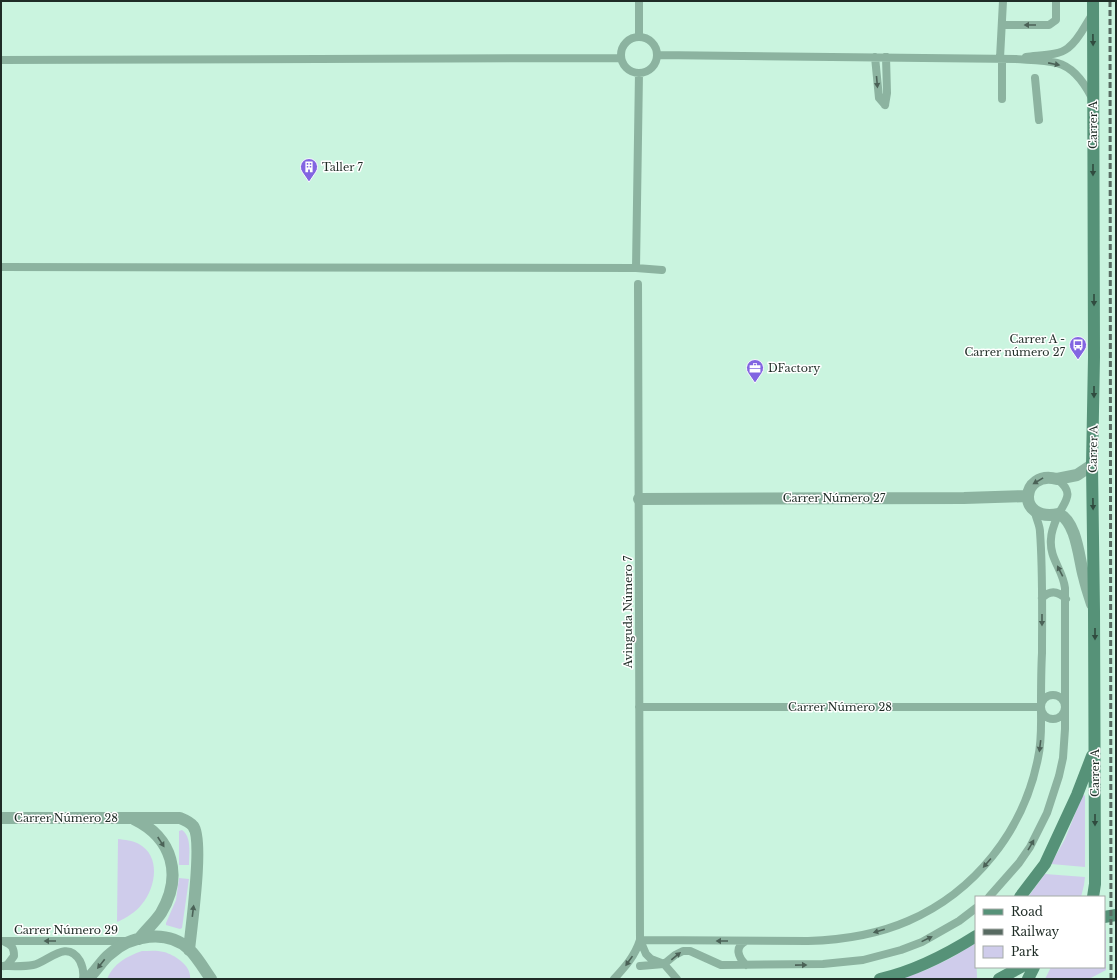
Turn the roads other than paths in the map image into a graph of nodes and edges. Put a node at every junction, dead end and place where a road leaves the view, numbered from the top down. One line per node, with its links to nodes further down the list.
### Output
1 (639, 1): 7 (lane)
2 (1003, 1): 6 (lane)
3 (1056, 1): 6 (lane, one-way to 6)
4 (1093, 1): 5 (main road, Carrer A)
5 (1093, 14): 13 (lane); 18 (main road, Carrer A, one-way to 18)
6 (1002, 25): 12 (lane)
7 (639, 37): 8 (lane); 11 (lane)
8 (657, 55): 9 (lane); 15 (lane)
9 (875, 57): 10 (lane); 10 (lane, one-way to 10)
10 (886, 57): 12 (lane)
11 (621, 58): 14 (lane); 15 (lane)
12 (1001, 58): 13 (lane); 17 (lane)
13 (1016, 59): 18 (lane, one-way to 18)
14 (1, 60)
15 (639, 73): 21 (lane)
16 (1035, 78): 19 (lane)
17 (1002, 99)
18 (1094, 101): 24 (main road, Carrer A, one-way to 24)
19 (1039, 120)
20 (1, 267): 21 (lane)
21 (636, 268): 22 (lane)
22 (662, 270)
23 (638, 284): 27 (lane, Avinguda Número 7)
24 (1092, 465): 25 (street); 32 (main road, Carrer A, one-way to 32)
25 (1057, 479): 26 (street, one-way to 26); 29 (lane)
26 (1028, 496): 27 (street, Carrer Número 27); 28 (street)
27 (639, 499): 33 (lane, Avinguda Número 7)
28 (1035, 512): 29 (street); 30 (lane)
29 (1059, 514): 31 (lane, one-way to 29); 32 (street)
30 (1042, 598): 31 (lane); 34 (lane, one-way to 34)
31 (1066, 599): 35 (lane)
32 (1094, 611): 36 (main road, Carrer A, one-way to 36)
33 (639, 707): 34 (lane, Carrer Número 28); 47 (lane, Avinguda Número 7)
34 (1041, 707): 35 (lane); 35 (lane); 49 (lane, one-way to 49)
35 (1065, 707): 39 (lane, one-way to 35)
36 (1095, 749): 40 (main road); 41 (main road, Carrer A, one-way to 41)
37 (1, 818): 38 (street, Carrer Número 28)
38 (131, 818): 46 (street, one-way to 46); 50 (street, Carrer Número 28, one-way to 38)
39 (990, 896)
40 (1021, 896)
41 (1093, 896)
42 (975, 909): 52 (lane, one-way to 42)
43 (1116, 915): 44 (main road)
44 (1105, 917)
45 (975, 937): 62 (main road)
46 (135, 940): 48 (lane, Carrer Número 29, one-way to 48); 50 (street); 58 (street, one-way to 58)
47 (640, 940): 49 (lane, one-way to 47); 51 (lane, Avinguda Número 7); 60 (lane, Avinguda Número 7, one-way to 60)
48 (2, 941): 53 (lane)
49 (746, 941): 52 (lane)
50 (189, 950): 59 (street)
51 (664, 964): 52 (lane, one-way to 52); 54 (lane); 61 (lane, Avinguda Número 7)
52 (746, 965)
53 (2, 966): 57 (lane, Carrer Número 29)
54 (640, 966)
55 (1018, 968): 63 (main road)
56 (1034, 968): 64 (main road)
57 (83, 979)
58 (87, 979)
59 (211, 979)
60 (614, 979)
61 (677, 979)
62 (880, 979)
63 (1000, 979)
64 (1028, 979)

